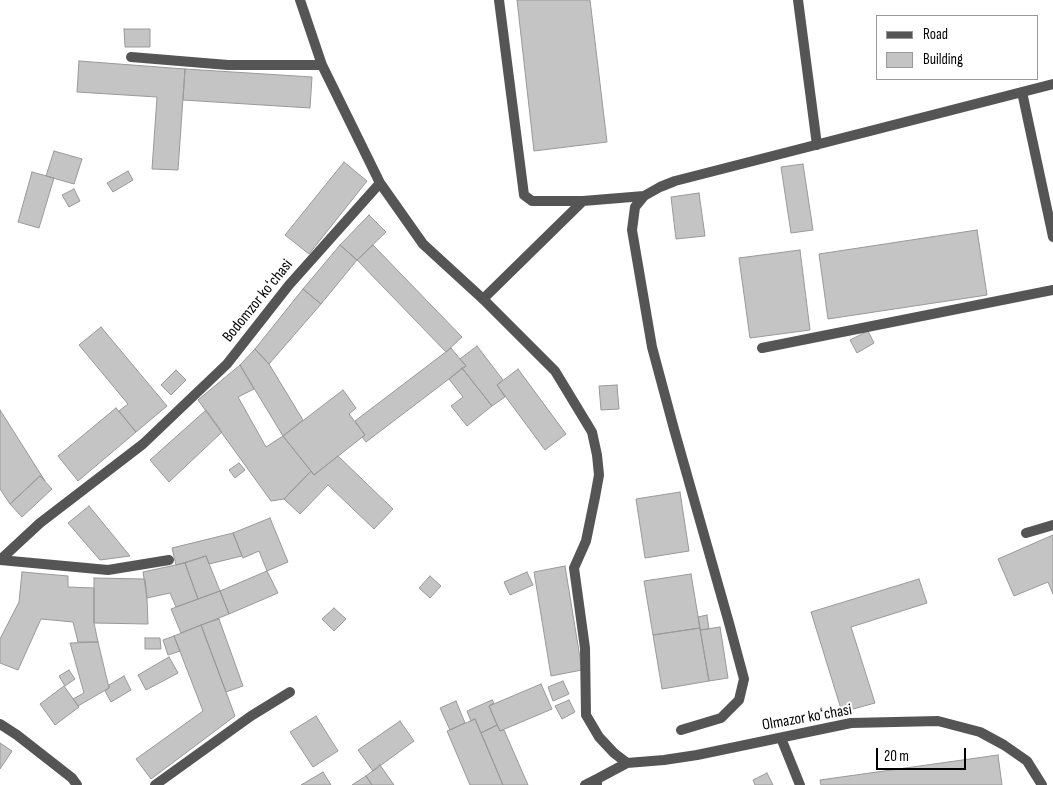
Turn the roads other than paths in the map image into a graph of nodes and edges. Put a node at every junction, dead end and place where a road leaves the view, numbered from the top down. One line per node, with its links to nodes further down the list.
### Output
1 (300, 0): 5 (street)
2 (499, 0): 11 (street)
3 (798, 0): 8 (street)
4 (131, 57): 5 (street)
5 (322, 65): 9 (street)
6 (1053, 84): 7 (street)
7 (1022, 92): 8 (street); 12 (street)
8 (817, 145): 10 (street)
9 (380, 183): 14 (street); 18 (street, Bodomzor koʻchasi)
10 (644, 196): 11 (street); 22 (street)
11 (583, 202): 14 (street)
12 (1053, 237)
13 (1053, 290): 15 (street)
14 (483, 299): 24 (street)
15 (762, 348)
16 (1053, 524): 17 (street)
17 (1026, 533)
18 (0, 560): 19 (street)
19 (168, 560)
20 (290, 692): 27 (street)
21 (0, 724): 26 (street)
22 (681, 730)
23 (781, 738): 24 (street, Olmazor koʻchasi); 29 (street); 30 (street, Olmazor koʻchasi)
24 (626, 763): 25 (street, Olmazor koʻchasi)
25 (597, 782): 28 (street, Olmazor koʻchasi)
26 (77, 785)
27 (155, 785)
28 (585, 785)
29 (800, 785)
30 (1042, 785)

